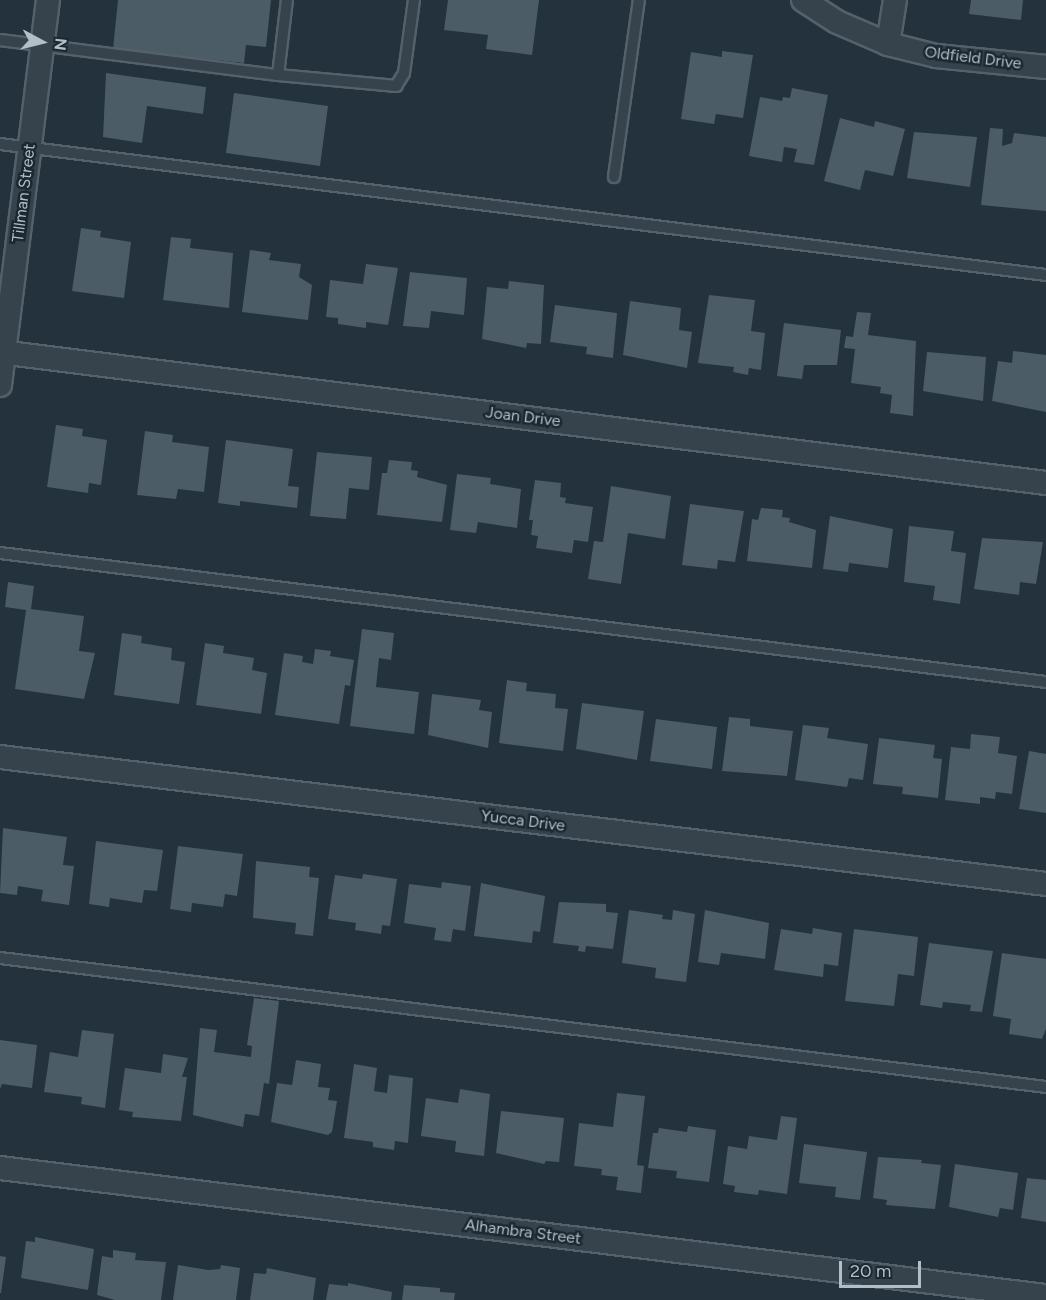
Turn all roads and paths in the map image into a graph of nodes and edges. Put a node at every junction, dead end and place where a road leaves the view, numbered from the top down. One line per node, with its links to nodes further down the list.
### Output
1 (48, 0): 9 (street, Tillman Street)
2 (287, 0): 11 (lane)
3 (414, 0): 11 (lane)
4 (639, 0): 14 (lane)
5 (803, 0): 8 (street, Oldfield Drive)
6 (895, 0): 8 (street)
7 (0, 40): 9 (lane)
8 (888, 44): 10 (street, Oldfield Drive)
9 (42, 45): 11 (lane); 13 (street, Tillman Street)
10 (1046, 67)
11 (278, 75)
12 (0, 144): 13 (lane)
13 (30, 148): 15 (lane); 16 (street, Tillman Street)
14 (614, 177)
15 (1046, 274)
16 (2, 352): 17 (street, Tillman Street); 18 (street, Joan Drive)
17 (0, 385)
18 (1046, 483)
19 (0, 554): 20 (lane)
20 (1046, 682)
21 (0, 757): 22 (street, Yucca Drive)
22 (1046, 884)
23 (0, 958): 24 (lane)
24 (1046, 1087)
25 (0, 1168): 26 (street, Alhambra Street)
26 (1046, 1296)

